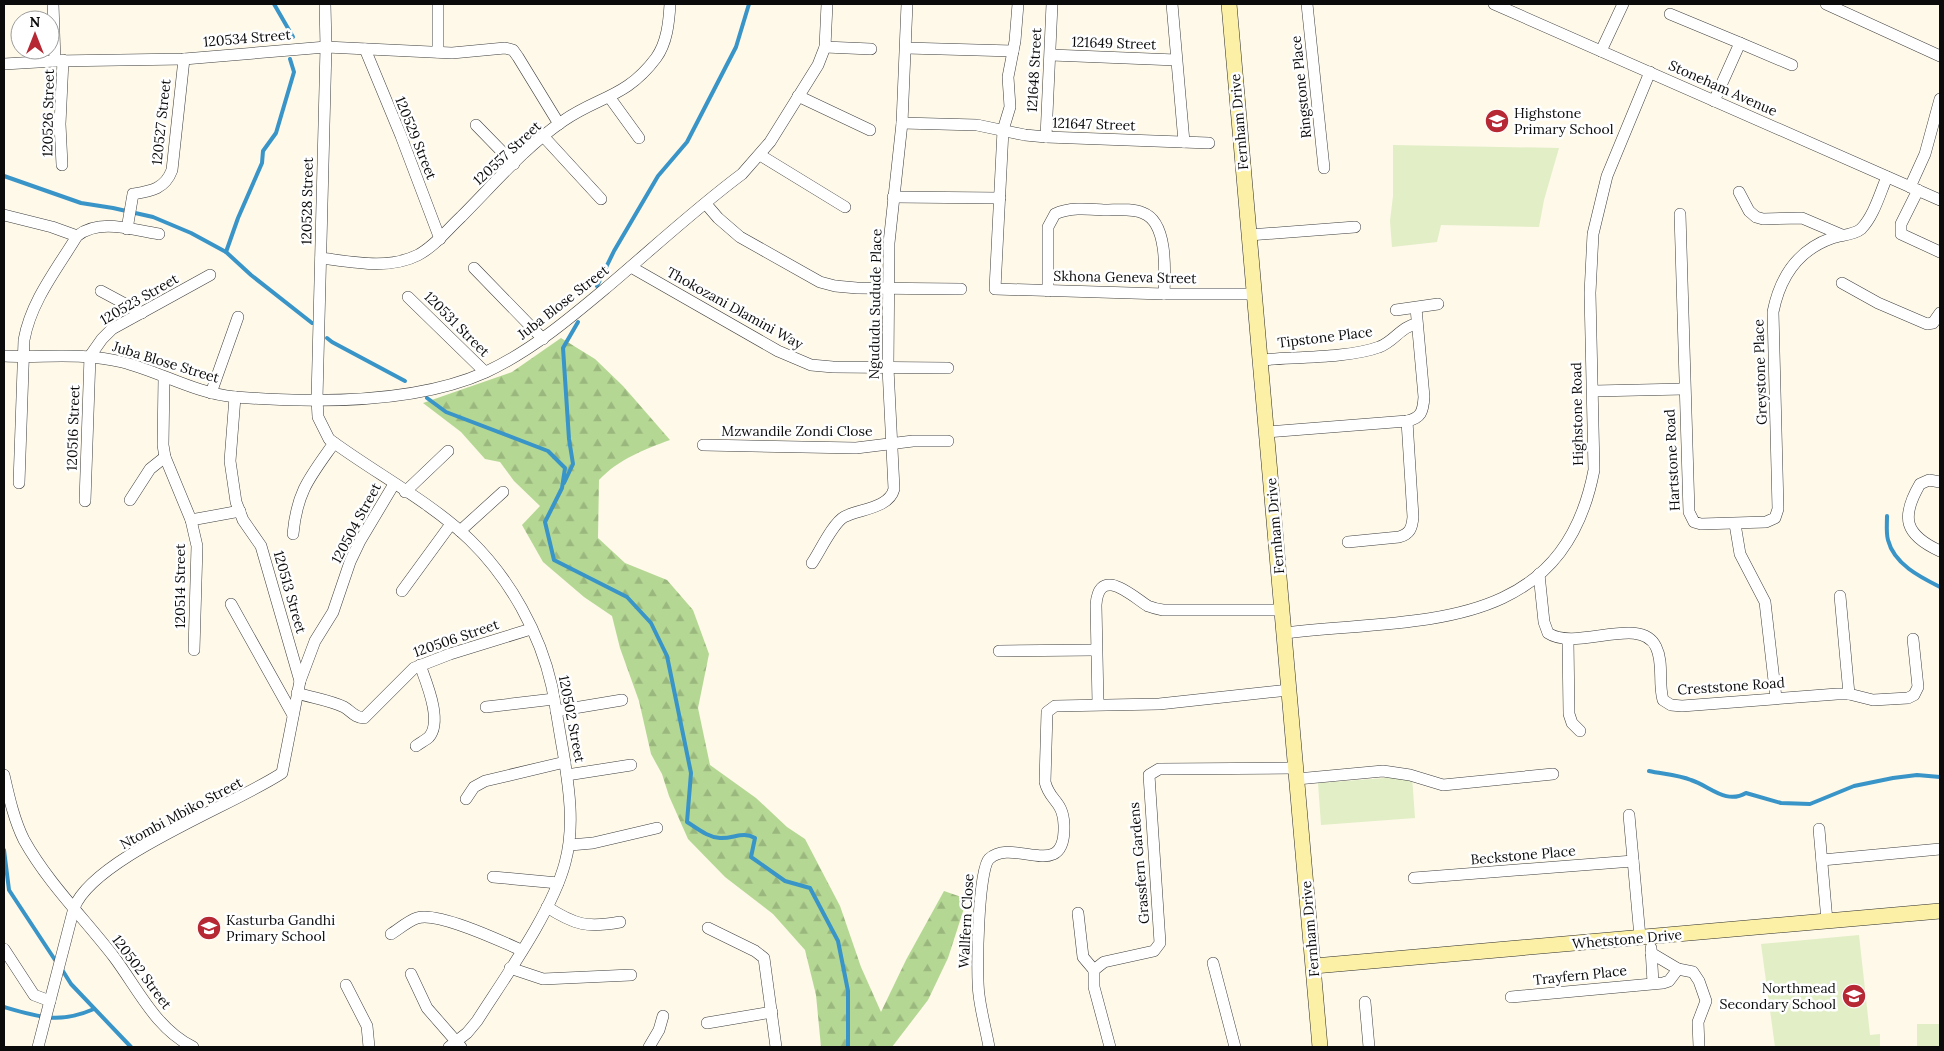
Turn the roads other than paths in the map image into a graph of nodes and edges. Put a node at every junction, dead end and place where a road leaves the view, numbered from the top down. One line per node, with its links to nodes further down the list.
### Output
1 (325, 4): 16 (street, 120528 Street)
2 (438, 4): 23 (street)
3 (670, 4): 34 (street, 120557 Street)
4 (827, 4): 17 (street, Juba Blose Street)
5 (908, 4): 18 (street, Ngududu Sudude Place)
6 (1018, 4): 21 (street)
7 (1052, 4): 24 (street, 121648 Street)
8 (1172, 4): 29 (street)
9 (1229, 4): 67 (street, Fernham Drive)
10 (1307, 4): 50 (street, Ringstone Place)
11 (1494, 4): 22 (street, Stoneham Avenue)
12 (1623, 4): 22 (street)
13 (1826, 4): 25 (street)
14 (1670, 14): 15 (street)
15 (1740, 43): 31 (street); 36 (street)
16 (326, 47): 19 (street, 120534 Street); 26 (street, 120534 Street); 70 (street, 120528 Street)
17 (825, 47): 20 (street); 33 (street, Juba Blose Street)
18 (906, 48): 21 (street); 37 (street, Ngududu Sudude Place)
19 (365, 49): 23 (street, 120534 Street); 68 (street, 120529 Street)
20 (871, 49)
21 (1013, 51): 41 (street)
22 (1601, 51): 32 (street, Stoneham Avenue)
23 (438, 52): 38 (street, 120534 Street)
24 (1051, 55): 29 (street, 121649 Street); 43 (street, 121648 Street)
25 (1940, 56)
26 (184, 59): 28 (street, 120534 Street); 62 (street, 120527 Street)
27 (59, 60): 30 (street, 120534 Street); 49 (street, 120526 Street)
28 (60, 60)
29 (1176, 60): 45 (street)
30 (4, 64)
31 (1792, 65)
32 (1650, 72): 36 (street, Stoneham Avenue); 99 (street, Highstone Road)
33 (798, 96): 40 (street); 47 (street, Juba Blose Street)
34 (610, 98): 38 (street, 120557 Street); 44 (street)
35 (1940, 99): 52 (street)
36 (1714, 101): 51 (street, Stoneham Avenue)
37 (902, 123): 41 (street, 121647 Street); 54 (street, Ngududu Sudude Place)
38 (559, 124): 42 (street, 120557 Street)
39 (476, 125): 48 (street)
40 (870, 130)
41 (1003, 130): 43 (street, 121647 Street); 55 (street)
42 (544, 137): 48 (street, 120557 Street); 56 (street)
43 (1046, 137): 45 (street, 121647 Street)
44 (639, 138)
45 (1184, 142): 46 (street, 121647 Street)
46 (1209, 143)
47 (760, 155): 58 (street, Juba Blose Street); 59 (street)
48 (514, 164): 68 (street, 120557 Street)
49 (62, 165)
50 (1324, 168)
51 (1887, 177): 52 (street, Stoneham Avenue); 65 (street, Greystone Place)
52 (1914, 189): 57 (street, Stoneham Avenue); 69 (street)
53 (1739, 192): 65 (street)
54 (893, 197): 55 (street); 75 (street, Ngududu Sudude Place)
55 (1000, 198): 77 (street, Skhona Geneva Street)
56 (601, 199)
57 (1940, 200)
58 (706, 204): 71 (street, Juba Blose Street); 75 (street)
59 (846, 207)
60 (1680, 214): 98 (street, Hartstone Road)
61 (4, 216): 66 (street)
62 (128, 224): 64 (street); 66 (street)
63 (1355, 227): 67 (street)
64 (159, 234)
65 (1842, 235): 120 (street, Greystone Place)
66 (77, 236): 92 (street)
67 (1249, 236): 80 (street, Fernham Drive)
68 (440, 239): 70 (street, 120557 Street)
69 (1940, 252)
70 (321, 258): 102 (street, 120528 Street)
71 (631, 267): 89 (street, Juba Blose Street); 94 (street, Thokozani Dlamini Way)
72 (474, 268): 89 (street)
73 (210, 276): 85 (street, 120523 Street)
74 (1842, 283): 86 (street)
75 (888, 287): 76 (street); 94 (street, Ngududu Sudude Place)
76 (961, 289)
77 (1048, 291): 79 (street, Skhona Geneva Street); 79 (street)
78 (101, 292): 85 (street)
79 (1164, 294): 80 (street, Skhona Geneva Street)
80 (1254, 294): 93 (street, Fernham Drive)
81 (408, 297): 96 (street, 120531 Street)
82 (1438, 304): 83 (street)
83 (1416, 308): 84 (street); 88 (street)
84 (1396, 310)
85 (142, 313): 91 (street, 120523 Street)
86 (1940, 313)
87 (238, 317): 100 (street)
88 (1418, 324): 93 (street, Tipstone Place); 103 (street)
89 (543, 339): 96 (street, Juba Blose Street)
90 (4, 356): 92 (street, Juba Blose Street)
91 (90, 356): 92 (street, Juba Blose Street); 97 (street, Juba Blose Street); 117 (street, 120516 Street)
92 (24, 357): 112 (street)
93 (1260, 360): 104 (street, Fernham Drive)
94 (888, 368): 95 (street, Thokozani Dlamini Way); 108 (street, Ngududu Sudude Place)
95 (948, 368)
96 (484, 372): 102 (street, Juba Blose Street)
97 (164, 378): 100 (street, Juba Blose Street); 110 (street, 120514 Street)
98 (1684, 389): 99 (street, Hartstone Road); 120 (street, Hartstone Road)
99 (1594, 390): 126 (street, Highstone Road)
100 (211, 393): 101 (street, Juba Blose Street)
101 (235, 397): 102 (street, Juba Blose Street); 118 (street, 120513 Street)
102 (317, 399): 106 (street, 120502 Street)
103 (1407, 421): 104 (street); 123 (street)
104 (1266, 432): 130 (street, Fernham Drive)
105 (948, 441): 108 (street, Mzwandile Zondi Close)
106 (334, 443): 113 (street, 120502 Street); 122 (street)
107 (703, 445): 108 (street, Mzwandile Zondi Close)
108 (891, 445): 125 (street, Ngududu Sudude Place)
109 (448, 450): 114 (street)
110 (165, 457): 116 (street); 119 (street, 120514 Street)
111 (1940, 482): 124 (street)
112 (19, 483)
113 (394, 484): 114 (street, 120502 Street); 139 (street, 120504 Street)
114 (405, 492): 121 (street, 120502 Street)
115 (503, 492): 121 (street)
116 (130, 500)
117 (85, 501)
118 (240, 511): 119 (street); 139 (street, 120513 Street)
119 (192, 520): 135 (street, 120514 Street)
120 (1736, 524): 143 (street)
121 (456, 527): 127 (street); 131 (street, 120502 Street)
122 (293, 534)
123 (1348, 542)
124 (1940, 551)
125 (812, 563)
126 (1539, 574): 132 (street, Highstone Road); 134 (street)
127 (402, 591)
128 (1840, 596): 142 (street)
129 (231, 604): 148 (street)
130 (1282, 610): 132 (street, Fernham Drive); 136 (street)
131 (531, 629): 138 (street, 120506 Street); 146 (street, 120502 Street)
132 (1284, 633): 140 (street, Fernham Drive)
133 (1913, 639): 142 (street, Creststone Road)
134 (1568, 640): 143 (street, Creststone Road); 149 (street)
135 (194, 650)
136 (1095, 650): 137 (street); 145 (street)
137 (1000, 651)
138 (420, 664): 141 (street, 120506 Street); 150 (street)
139 (300, 682): 141 (street, 120504 Street)
140 (1289, 690): 145 (street, Wallfern Close); 153 (street, Fernham Drive)
141 (297, 694): 148 (street, 120504 Street)
142 (1849, 694): 143 (street, Creststone Road)
143 (1776, 698)
144 (622, 700): 146 (street)
145 (1098, 704): 201 (street, Wallfern Close)
146 (555, 705): 147 (street); 151 (street, 120502 Street)
147 (486, 707)
148 (293, 715): 169 (street, Ntombi Mbiko Street)
149 (1580, 731)
150 (416, 746)
151 (564, 762): 156 (street, 120502 Street); 157 (street)
152 (631, 766): 156 (street)
153 (1296, 773): 154 (street); 181 (street, Fernham Drive); 184 (street, Grassfern Gardens)
154 (1553, 774)
155 (4, 775): 169 (street, 120502 Street)
156 (567, 775): 161 (street, 120502 Street)
157 (466, 799)
158 (1629, 815): 164 (street)
159 (657, 828): 161 (street)
160 (1819, 829): 163 (street)
161 (570, 845): 167 (street, 120502 Street)
162 (1940, 849): 163 (street)
163 (1822, 860): 172 (street)
164 (1633, 861): 166 (street, Beckstone Place); 176 (street)
165 (493, 877): 167 (street)
166 (1414, 878)
167 (558, 883): 168 (street, 120502 Street)
168 (547, 907): 173 (street); 178 (street, 120502 Street)
169 (74, 908): 191 (street, Ntombi Mbiko Street); 197 (street, 120502 Street)
170 (1940, 911): 172 (street, Whetstone Drive)
171 (1078, 913): 184 (street)
172 (1827, 921): 176 (street, Whetstone Drive)
173 (620, 922)
174 (708, 928): 192 (street)
175 (391, 934): 178 (street)
176 (1645, 937): 179 (street); 181 (street, Whetstone Drive)
177 (4, 949): 191 (street)
178 (521, 950): 182 (street, 120502 Street)
179 (1651, 953): 183 (street); 187 (street)
180 (1213, 962): 203 (street)
181 (1314, 966): 204 (street, Fernham Drive)
182 (510, 968): 186 (street); 195 (street, 120502 Street)
183 (1678, 969): 187 (street, Trayfern Place); 206 (street)
184 (1094, 970): 202 (street)
185 (411, 974): 195 (street)
186 (631, 975)
187 (1653, 984): 189 (street, Trayfern Place)
188 (346, 985): 198 (street)
189 (1511, 997)
190 (1365, 1002): 205 (street)
191 (49, 1005): 196 (street, Ntombi Mbiko Street)
192 (772, 1012): 194 (street); 200 (street)
193 (663, 1016): 199 (street)
194 (707, 1023)
195 (456, 1045)
196 (38, 1047)
197 (193, 1047)
198 (369, 1047)
199 (649, 1047)
200 (776, 1047)
201 (989, 1047)
202 (1110, 1047)
203 (1235, 1047)
204 (1320, 1047)
205 (1369, 1047)
206 (1699, 1047)

